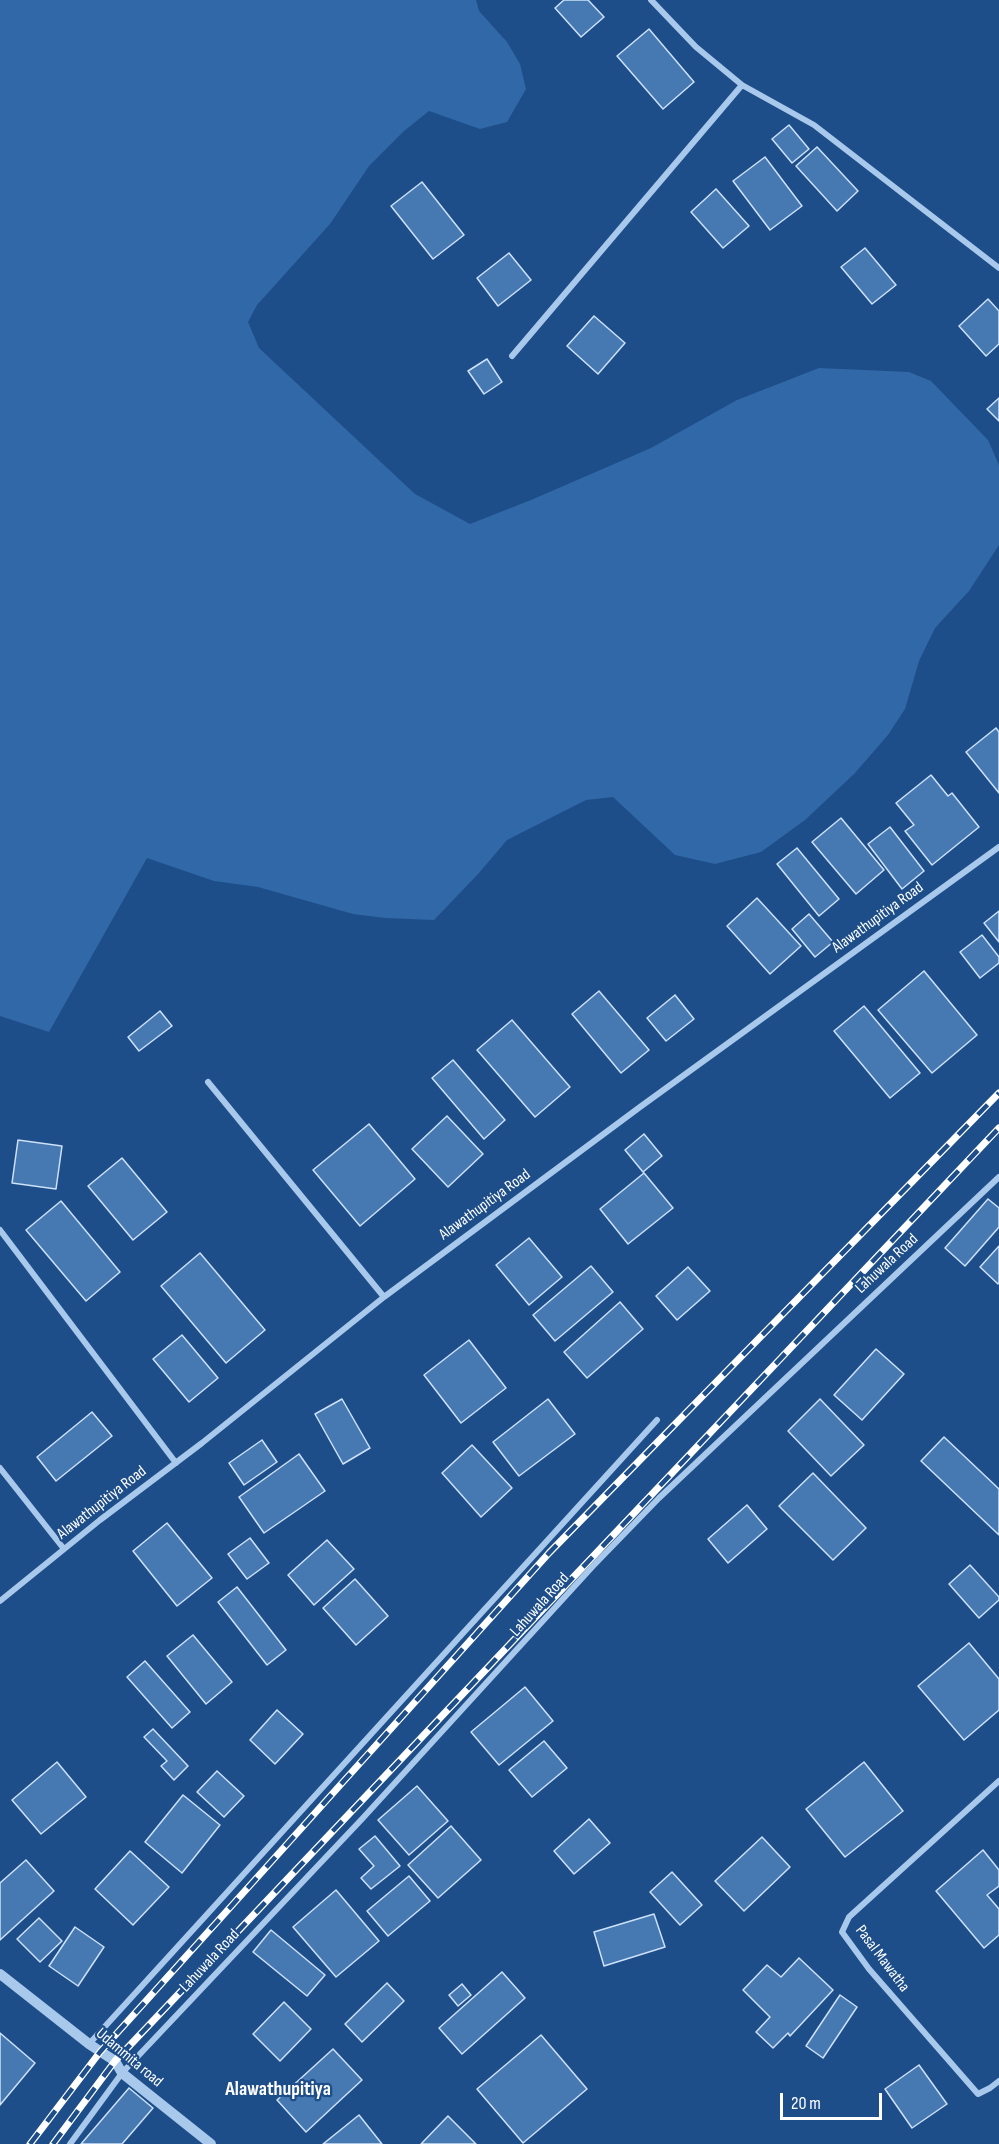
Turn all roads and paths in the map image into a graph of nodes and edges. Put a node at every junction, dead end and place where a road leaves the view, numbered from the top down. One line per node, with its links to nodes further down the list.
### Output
1 (651, 0): 2 (street)
2 (742, 85): 3 (street); 4 (street)
3 (999, 268)
4 (512, 356)
5 (999, 847): 9 (street, Alawathupitiya Road)
6 (208, 1082): 9 (street)
7 (999, 1177): 18 (street, Lahuwala Road)
8 (0, 1230): 11 (street)
9 (384, 1297): 11 (street, Alawathupitiya Road)
10 (657, 1420): 17 (street)
11 (176, 1463): 13 (street, Alawathupitiya Road)
12 (0, 1468): 13 (street)
13 (64, 1549): 14 (street, Alawathupitiya Road)
14 (0, 1601)
15 (999, 1781): 19 (street, Pasal Mawatha)
16 (0, 1974): 17 (street, Udammita road)
17 (89, 2044): 18 (street, Udammita road)
18 (122, 2073): 20 (street, Lahuwala Road); 21 (street, Udammita road)
19 (999, 2081)
20 (70, 2144)
21 (211, 2144)

